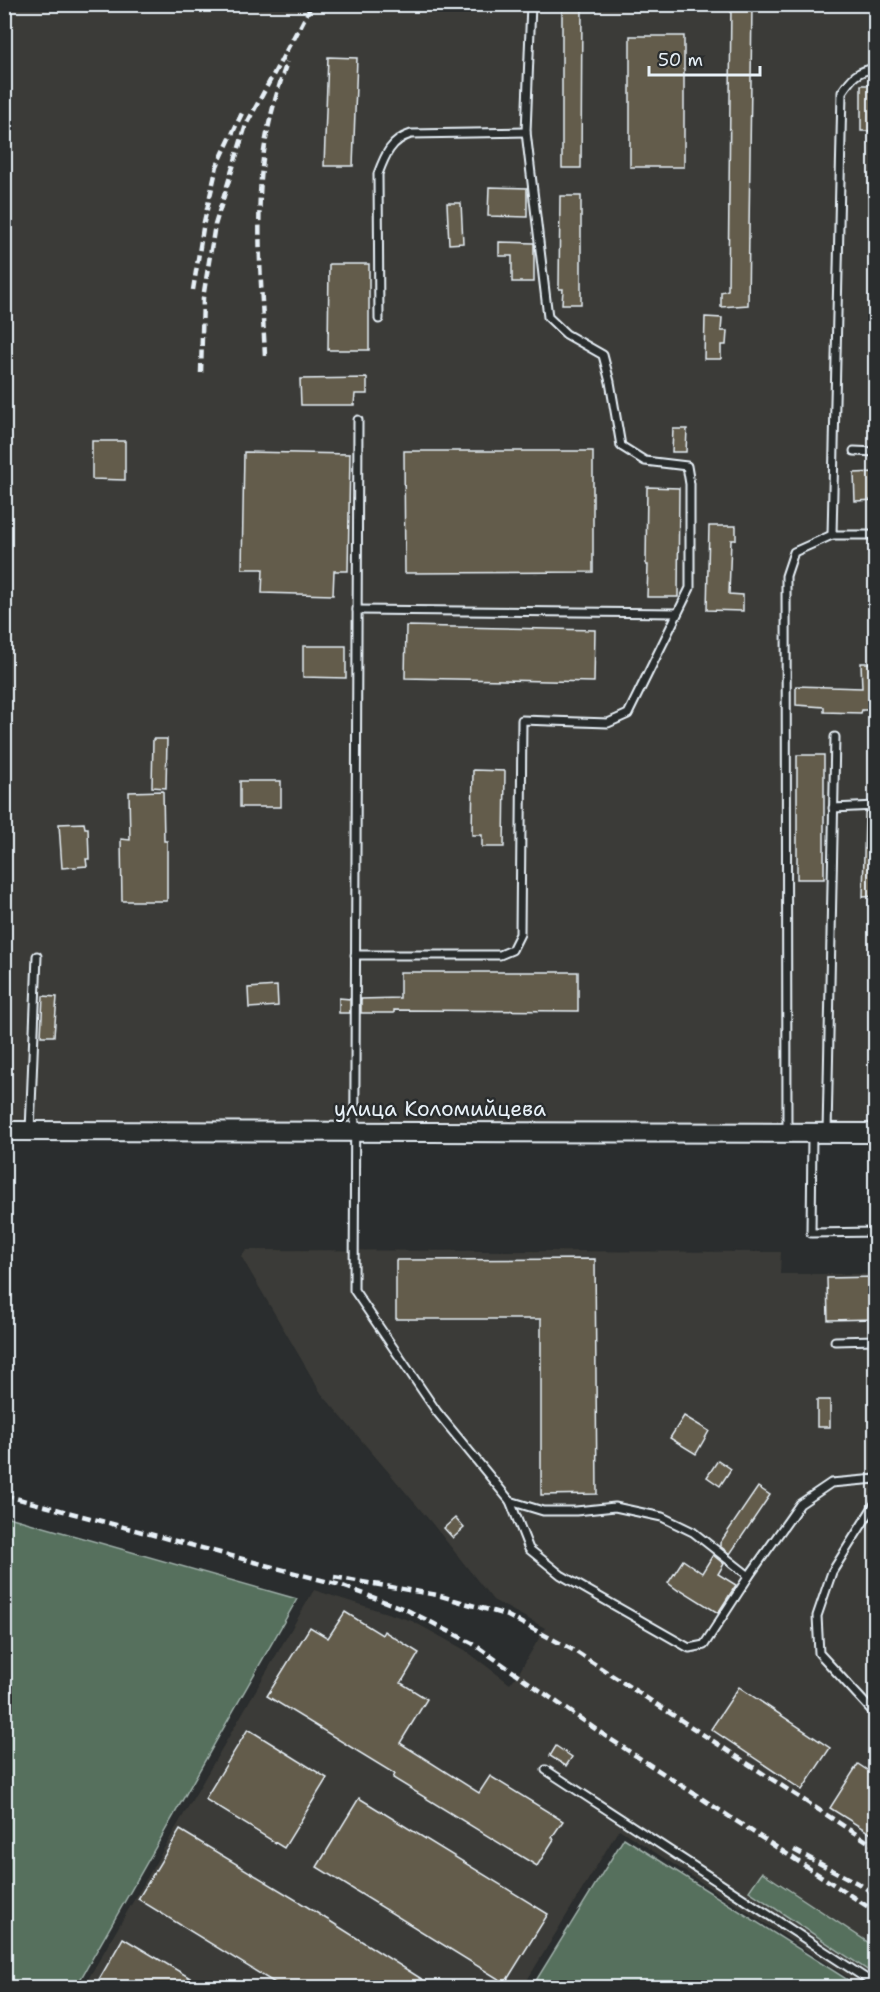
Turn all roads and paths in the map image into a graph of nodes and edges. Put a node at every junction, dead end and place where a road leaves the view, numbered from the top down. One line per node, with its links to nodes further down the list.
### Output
1 (531, 4): 3 (lane)
2 (876, 68): 8 (lane)
3 (526, 132): 4 (lane); 11 (lane)
4 (379, 319)
5 (358, 420): 10 (lane)
6 (854, 451): 7 (lane)
7 (876, 452)
8 (832, 535): 9 (lane); 20 (lane)
9 (876, 535)
10 (357, 610): 11 (lane); 15 (lane)
11 (677, 614): 15 (lane)
12 (835, 737): 14 (lane)
13 (876, 807): 14 (lane)
14 (833, 808): 21 (lane)
15 (355, 955): 19 (lane)
16 (37, 956): 18 (lane)
17 (4, 1131): 18 (street, улица Коломийцева)
18 (30, 1131): 19 (street, улица Коломийцева)
19 (355, 1132): 20 (street, улица Коломийцева); 27 (lane)
20 (787, 1132): 21 (street, улица Коломийцева)
21 (820, 1132): 22 (street, улица Коломийцева); 23 (lane)
22 (876, 1133)
23 (876, 1232)
24 (876, 1340): 25 (lane)
25 (835, 1341)
26 (876, 1479): 29 (lane)
27 (510, 1501): 29 (lane); 29 (lane)
28 (876, 1502): 30 (lane)
29 (749, 1576)
30 (876, 1715)
31 (546, 1770): 32 (lane)
32 (876, 1985)

